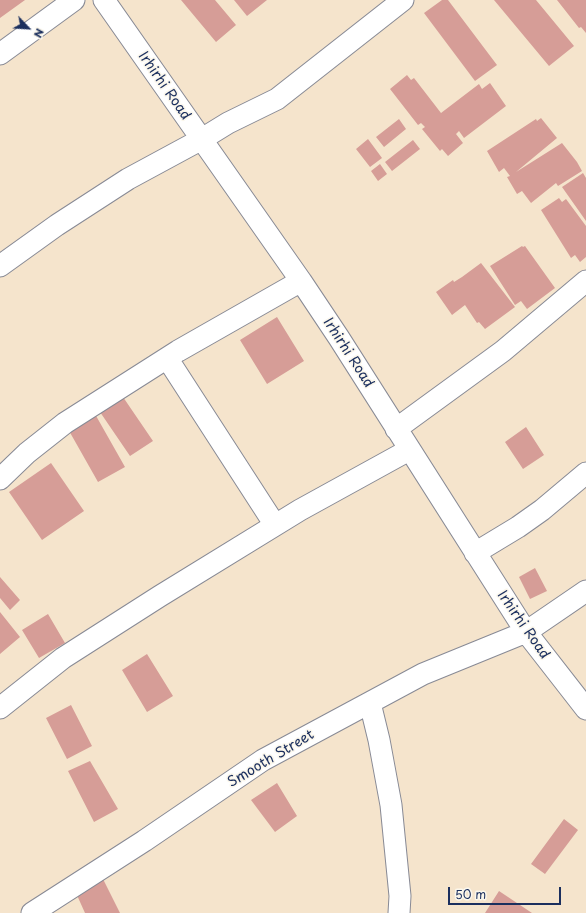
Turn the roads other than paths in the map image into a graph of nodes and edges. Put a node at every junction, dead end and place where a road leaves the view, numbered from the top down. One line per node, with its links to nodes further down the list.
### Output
1 (74, 0): 4 (street)
2 (104, 0): 5 (street, Irhirhi Road)
3 (403, 0): 5 (street)
4 (0, 54)
5 (202, 140): 6 (street); 7 (street, Irhirhi Road)
6 (0, 266)
7 (301, 281): 9 (street); 10 (street, Irhirhi Road)
8 (586, 281): 10 (street)
9 (167, 358): 13 (street); 14 (street)
10 (396, 429): 11 (street, Irhirhi Road)
11 (409, 450): 14 (street); 15 (street, Irhirhi Road)
12 (586, 473): 15 (street)
13 (0, 479)
14 (275, 525): 19 (street)
15 (475, 553): 17 (street, Irhirhi Road)
16 (586, 591): 17 (street, Smooth Street)
17 (526, 632): 18 (street, Smooth Street); 20 (street, Irhirhi Road)
18 (370, 703): 21 (street, Smooth Street); 22 (street)
19 (0, 708)
20 (586, 709)
21 (32, 913)
22 (399, 913)

